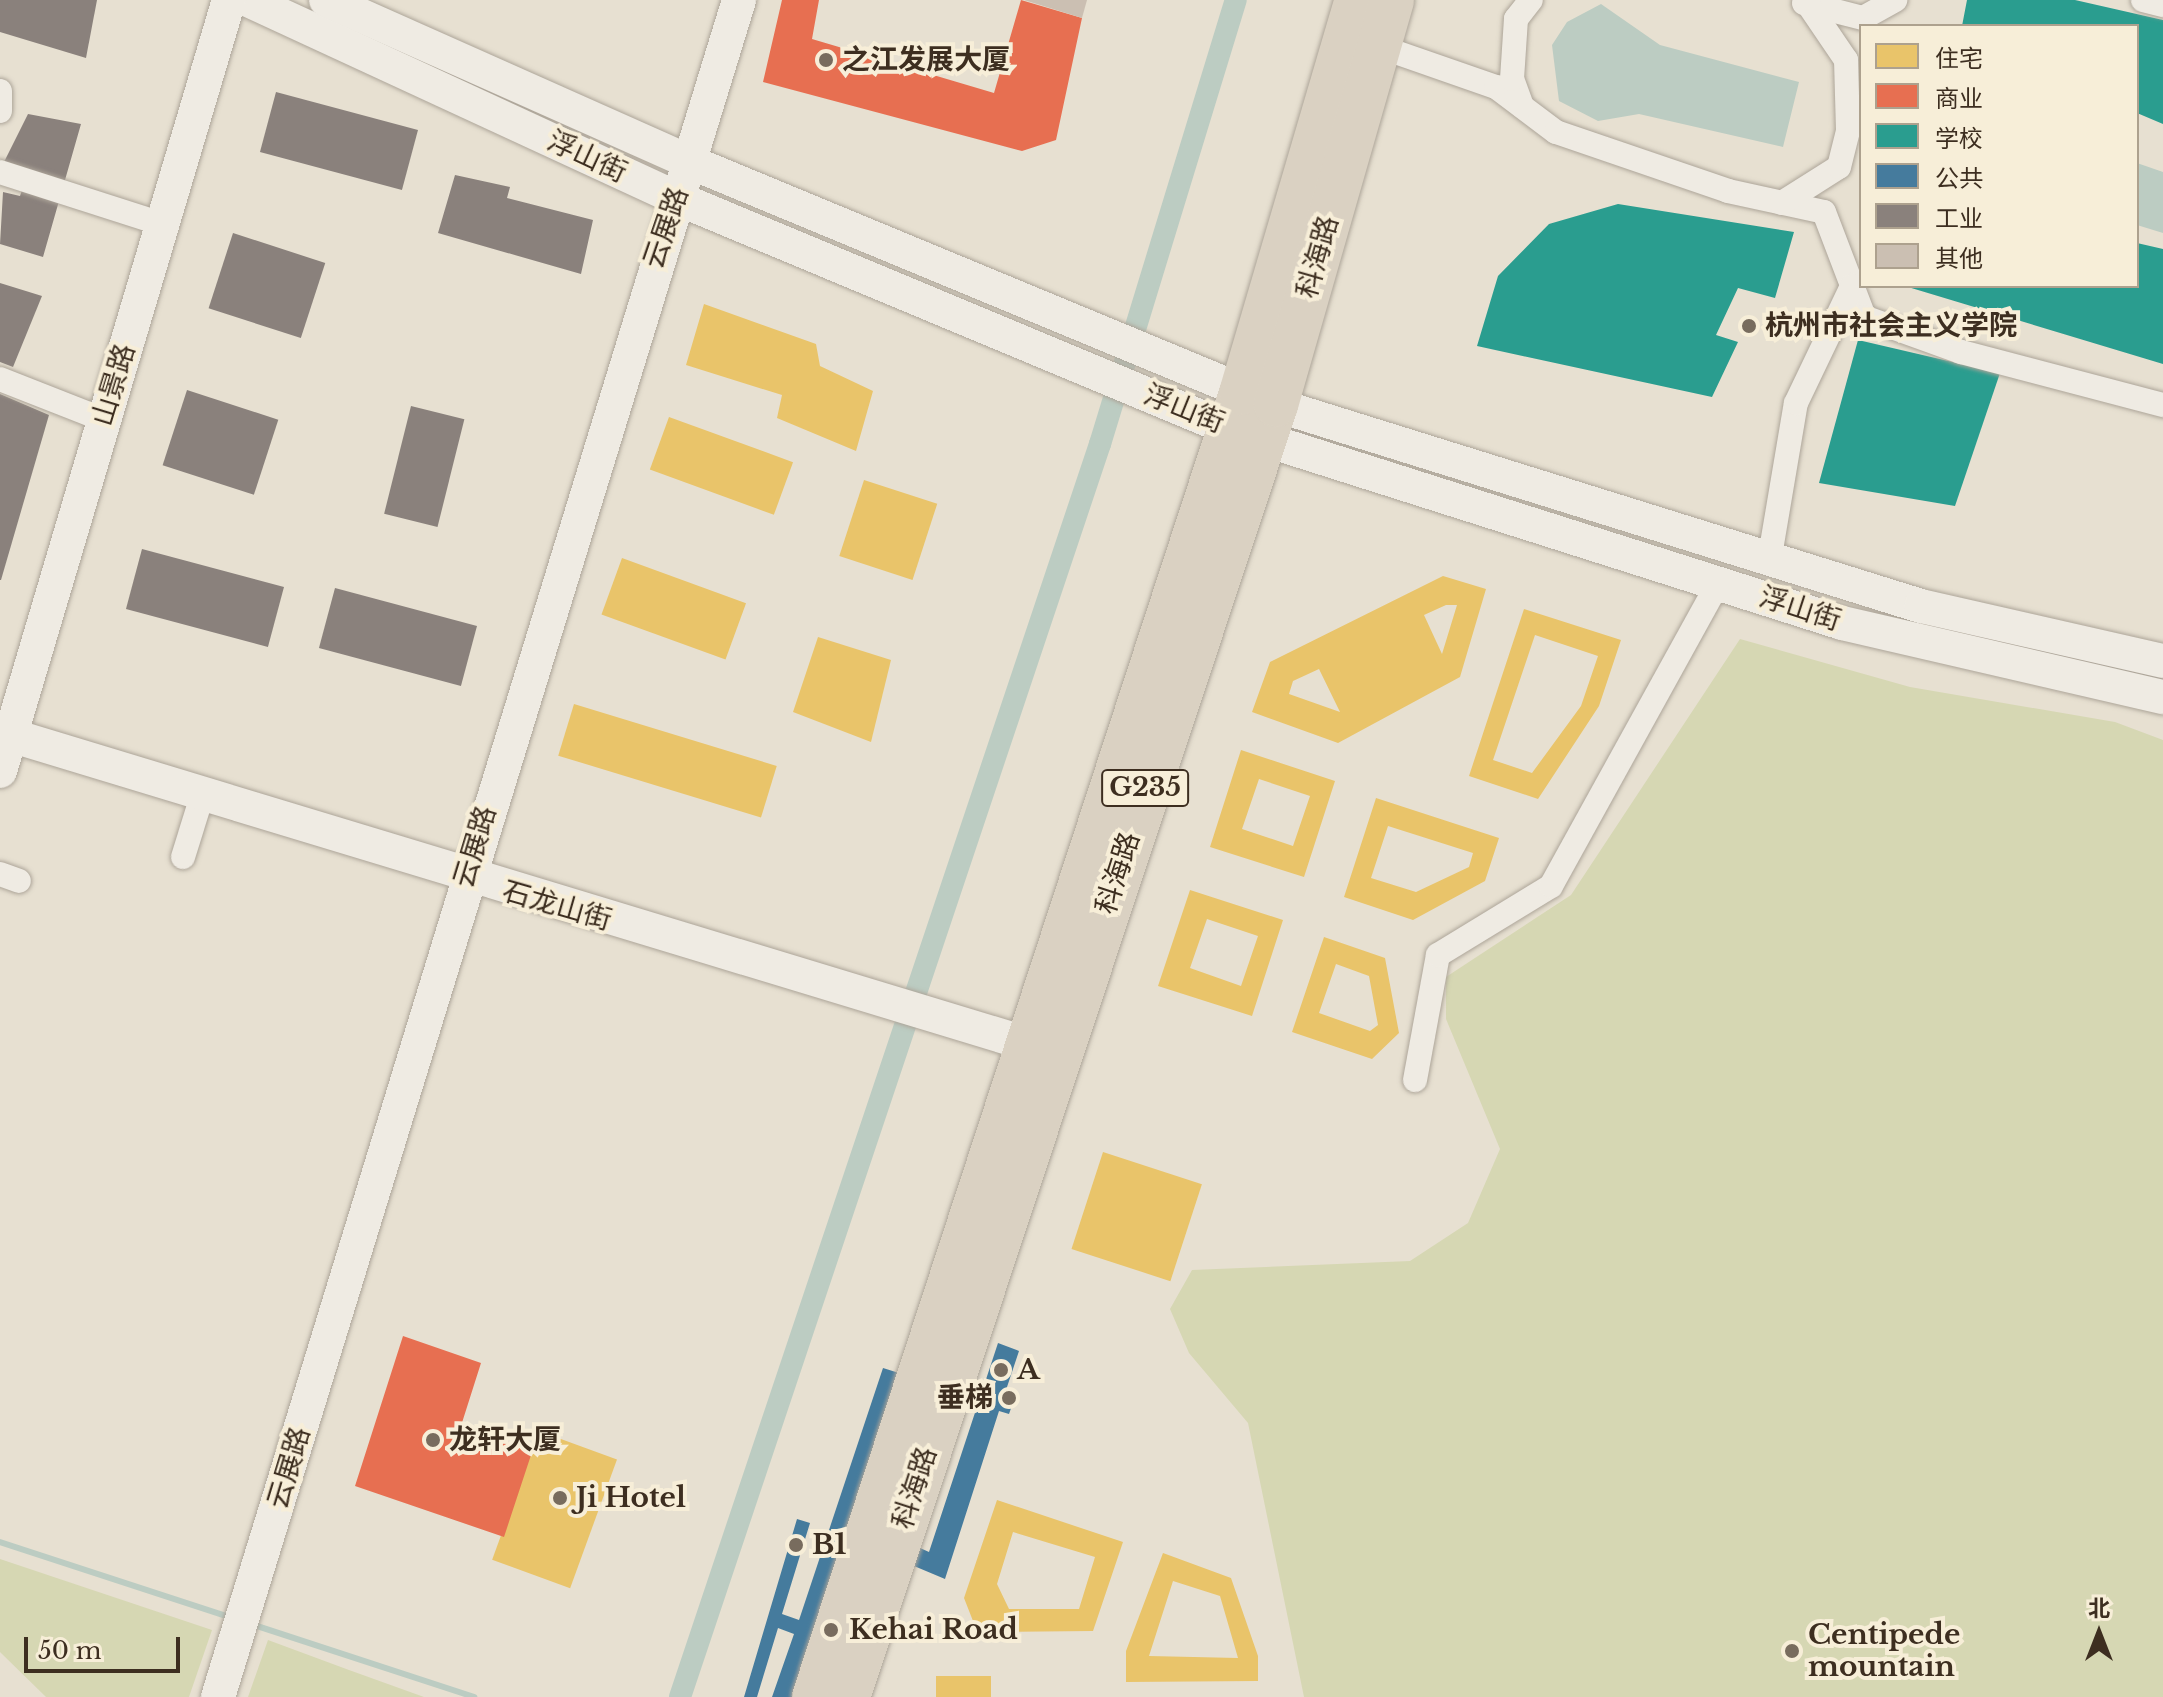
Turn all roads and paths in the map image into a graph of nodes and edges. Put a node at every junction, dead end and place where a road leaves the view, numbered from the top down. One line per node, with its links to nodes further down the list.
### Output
1 (229, 0): 20 (main road, 山景路)
2 (248, 0): 18 (main road, 浮山街)
3 (326, 0): 16 (main road, 浮山街)
4 (739, 0): 16 (main road, 云展路)
5 (1357, 0): 24 (highway, 科海路 / G235)
6 (1392, 0): 12 (highway, 科海路 / G235)
7 (1531, 0): 14 (street)
8 (1895, 0): 10 (street)
9 (2143, 0): 11 (street)
10 (1801, 2): 19 (street)
11 (2163, 5)
12 (1378, 46): 14 (street); 24 (highway, 科海路 / G235)
13 (0, 91): 15 (street)
14 (1523, 107): 19 (street)
15 (0, 111)
16 (690, 162): 18 (main road, 云展路); 24 (main road, 浮山街)
17 (0, 172): 20 (street)
18 (674, 197): 24 (main road, 浮山街); 34 (main road, 云展路)
19 (1782, 203): 21 (street)
20 (162, 224): 25 (main road, 山景路)
21 (1852, 286): 23 (street); 26 (street)
22 (0, 379): 25 (street)
23 (2163, 405)
24 (1250, 416): 26 (main road, 浮山街); 27 (main road, 浮山街); 35 (highway, 科海路 / G235); 39 (highway, 科海路 / G235)
25 (104, 420): 30 (main road, 山景路)
26 (1770, 556): 28 (main road, 浮山街)
27 (1719, 582): 29 (main road, 浮山街); 36 (street)
28 (2163, 661)
29 (2163, 697)
30 (5, 734): 31 (main road, 山景路); 32 (main road, 石龙山街)
31 (0, 771)
32 (202, 796): 33 (street); 34 (main road, 石龙山街)
33 (183, 857)
34 (465, 879): 35 (main road, 石龙山街); 37 (main road, 云展路)
35 (1025, 1043): 38 (highway, 科海路 / G235)
36 (1415, 1080)
37 (218, 1697)
38 (814, 1697)
39 (848, 1697)

